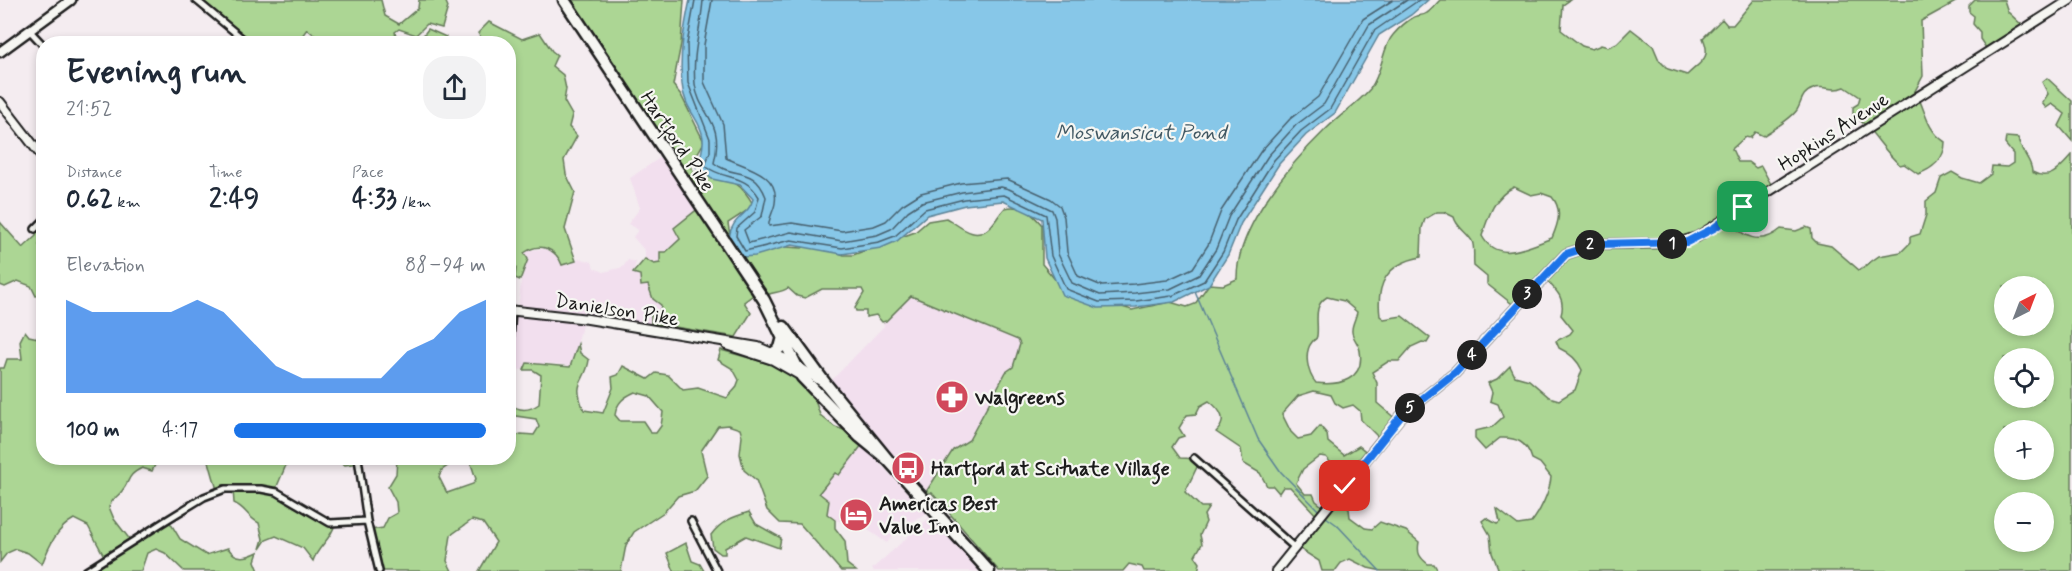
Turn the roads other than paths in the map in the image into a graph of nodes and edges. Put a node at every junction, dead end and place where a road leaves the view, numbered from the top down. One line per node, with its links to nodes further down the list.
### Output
1 (71, 0): 5 (main road)
2 (196, 0): 6 (street)
3 (564, 0): 11 (highway, Hartford Pike)
4 (2070, 0): 24 (street, Hopkins Avenue)
5 (29, 30): 7 (street); 8 (main road)
6 (239, 36)
7 (36, 37)
8 (0, 52)
9 (0, 102): 10 (street)
10 (36, 149)
11 (764, 300): 13 (highway, Hartford Pike); 18 (highway, Hartford Pike)
12 (516, 311): 14 (street, Danielson Pike)
13 (783, 337): 15 (highway); 16 (highway, Hartford Pike)
14 (721, 343): 15 (street, Danielson Pike); 17 (street, Danielson Pike)
15 (773, 353): 16 (street, Danielson Pike)
16 (797, 365): 17 (highway, Hartford Pike); 18 (street, Danielson Pike)
17 (802, 377): 20 (highway, Hartford Pike)
18 (825, 383): 20 (highway, Hartford Pike)
19 (1194, 458): 24 (street)
20 (888, 460): 28 (highway, Hartford Pike)
21 (359, 465): 22 (street)
22 (367, 521): 25 (street); 26 (street)
23 (691, 521): 27 (street)
24 (1295, 548): 29 (street, Hopkins Avenue)
25 (86, 571)
26 (379, 571)
27 (717, 571)
28 (989, 571)
29 (1276, 571)

